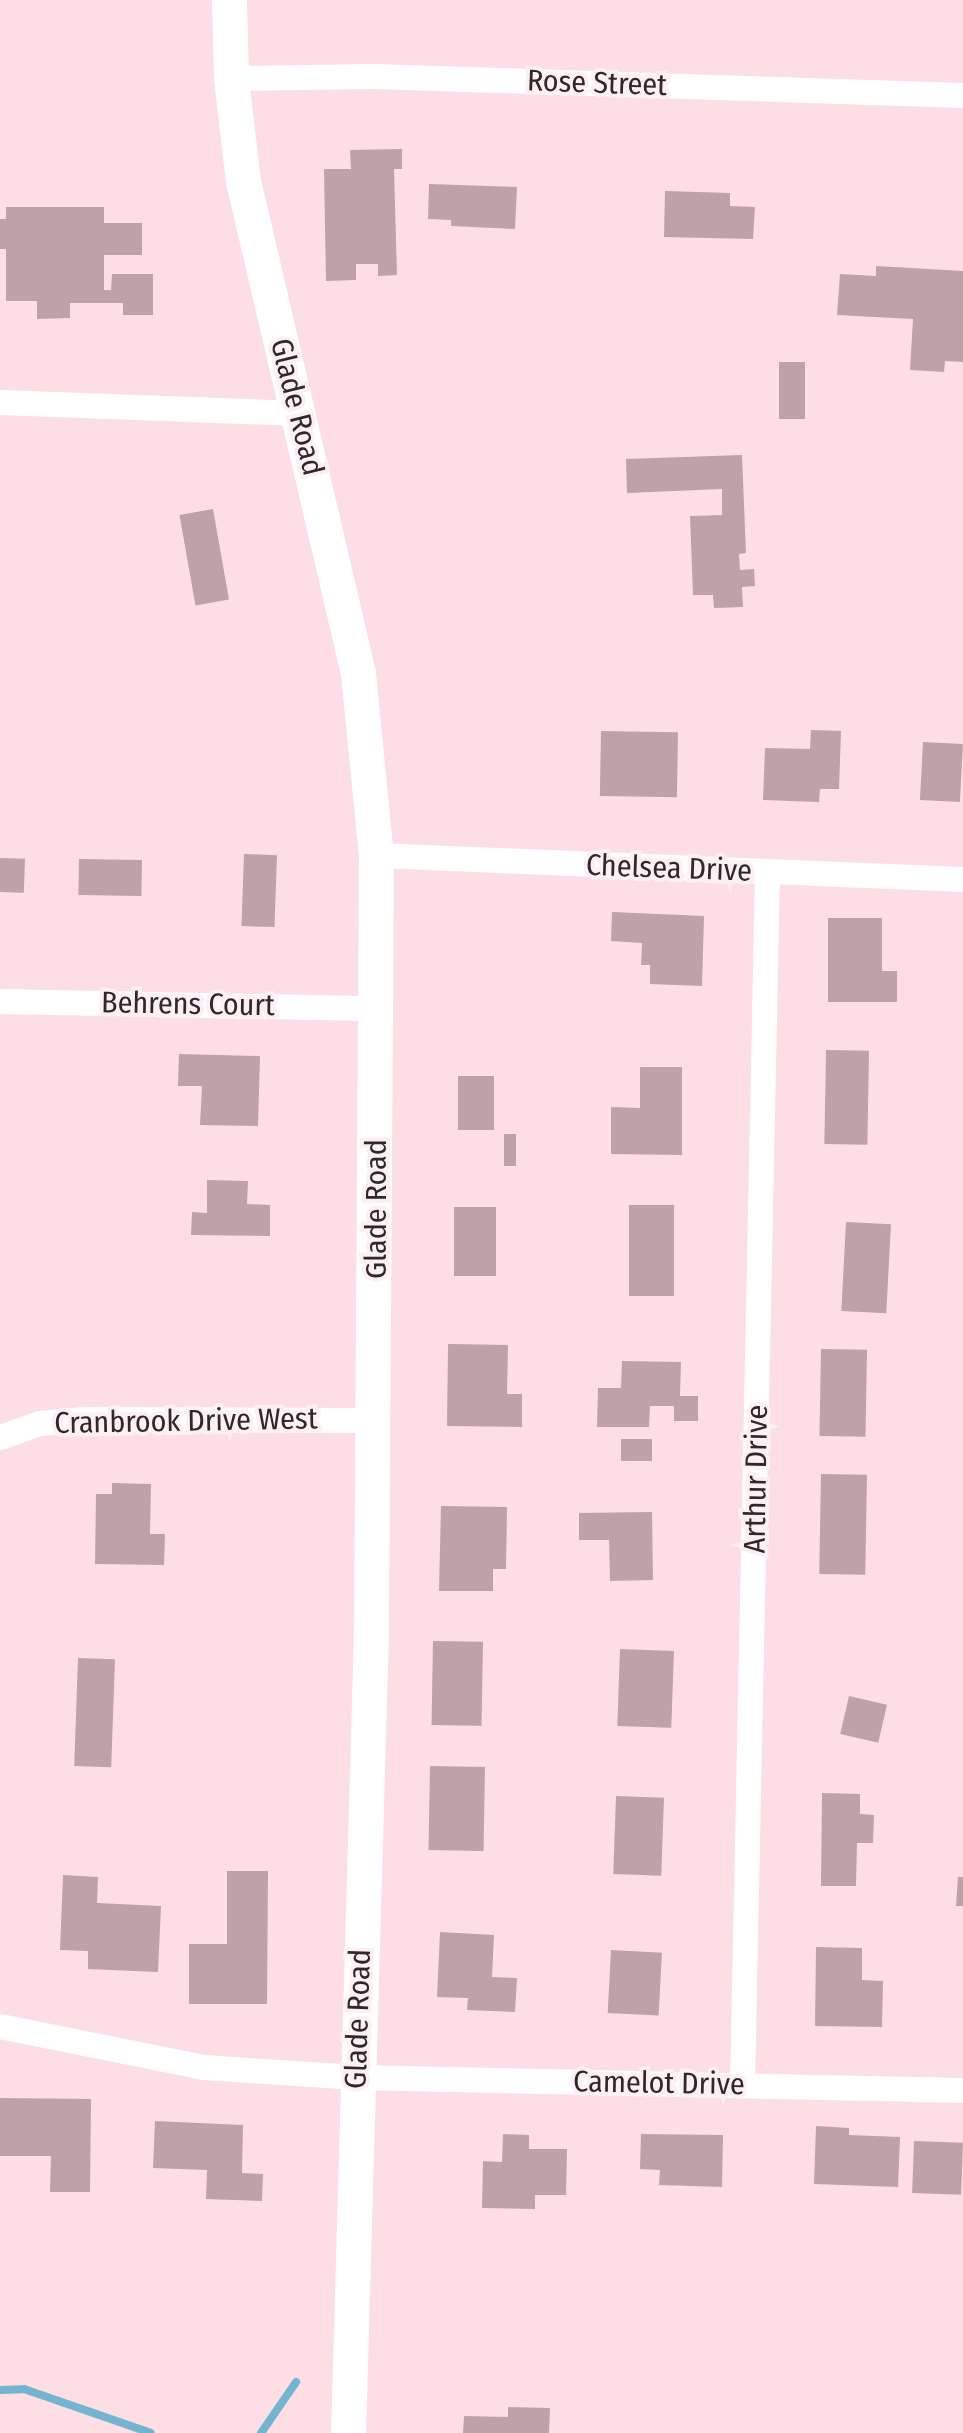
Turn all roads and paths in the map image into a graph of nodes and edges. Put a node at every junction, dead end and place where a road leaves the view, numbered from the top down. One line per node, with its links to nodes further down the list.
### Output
1 (229, 0): 2 (main road, Glade Road)
2 (231, 78): 3 (street, Rose Street); 5 (main road, Glade Road)
3 (963, 95)
4 (0, 402): 5 (street)
5 (298, 414): 6 (main road, Glade Road)
6 (376, 855): 7 (street, Chelsea Drive); 10 (main road, Glade Road)
7 (767, 872): 8 (street, Chelsea Drive); 15 (street, Arthur Drive)
8 (963, 879)
9 (0, 1001): 10 (street, Behrens Court)
10 (377, 1008): 11 (main road, Glade Road)
11 (374, 1420): 12 (street, Cranbrook Drive West); 14 (main road, Glade Road)
12 (0, 1437)
13 (0, 2026): 14 (street, Camelot Drive)
14 (356, 2077): 15 (street, Camelot Drive); 17 (main road, Glade Road)
15 (742, 2085): 16 (street, Camelot Drive)
16 (963, 2090)
17 (348, 2433)

